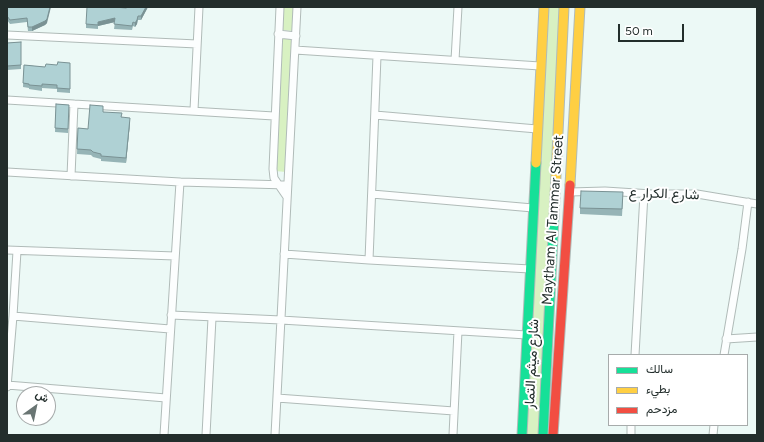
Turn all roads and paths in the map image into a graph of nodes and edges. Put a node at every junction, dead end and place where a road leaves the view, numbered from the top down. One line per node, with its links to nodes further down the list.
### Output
1 (199, 7): 11 (street)
2 (280, 7): 8 (street)
3 (297, 7): 10 (street)
4 (458, 7): 14 (street)
5 (544, 7): 15 (street)
6 (564, 7): 60 (street, شارع ميثم التمار)
7 (580, 7): 27 (street, Maytham Al Tammar Street)
8 (278, 34): 10 (street); 19 (street)
9 (7, 35): 11 (street)
10 (296, 36): 12 (street)
11 (197, 44): 18 (street)
12 (295, 50): 13 (street); 26 (street)
13 (377, 56): 14 (street); 20 (street)
14 (455, 60): 15 (street)
15 (540, 66): 21 (street)
16 (7, 100): 17 (street)
17 (74, 104): 18 (street); 23 (street)
18 (194, 110): 19 (street)
19 (274, 116): 25 (street)
20 (375, 116): 21 (street); 28 (street)
21 (537, 128): 33 (street)
22 (7, 172): 23 (street)
23 (71, 176): 24 (street)
24 (180, 182): 25 (street); 37 (street)
25 (278, 184): 26 (street); 30 (street)
26 (288, 185): 30 (street)
27 (570, 192): 29 (street, شارع الكرار ع); 61 (street, Maytham Al Tammar Street)
28 (372, 194): 33 (street); 38 (street)
29 (644, 194): 31 (street, شارع الكرار ع); 49 (street)
30 (287, 197): 36 (street)
31 (748, 202): 32 (street, شارع الكرار ع); 48 (street)
32 (757, 204)
33 (533, 208): 39 (street)
34 (7, 250): 35 (street)
35 (17, 251): 37 (street); 41 (street)
36 (284, 254): 38 (street); 43 (street)
37 (174, 256): 40 (street)
38 (369, 260): 39 (street)
39 (530, 269): 46 (street)
40 (171, 315): 42 (street); 44 (street)
41 (13, 316): 44 (street); 51 (street)
42 (212, 318): 43 (street); 56 (street)
43 (281, 320): 45 (street); 53 (street)
44 (170, 329): 52 (street)
45 (458, 331): 46 (street); 54 (street)
46 (527, 335): 59 (street)
47 (757, 338): 48 (street)
48 (726, 339): 50 (street)
49 (635, 354)
50 (724, 354)
51 (7, 386): 52 (street)
52 (166, 398): 55 (street)
53 (277, 398): 54 (street); 57 (street)
54 (454, 411): 58 (street)
55 (164, 435)
56 (206, 435)
57 (275, 435)
58 (453, 435)
59 (522, 435)
60 (543, 435)
61 (553, 435)

